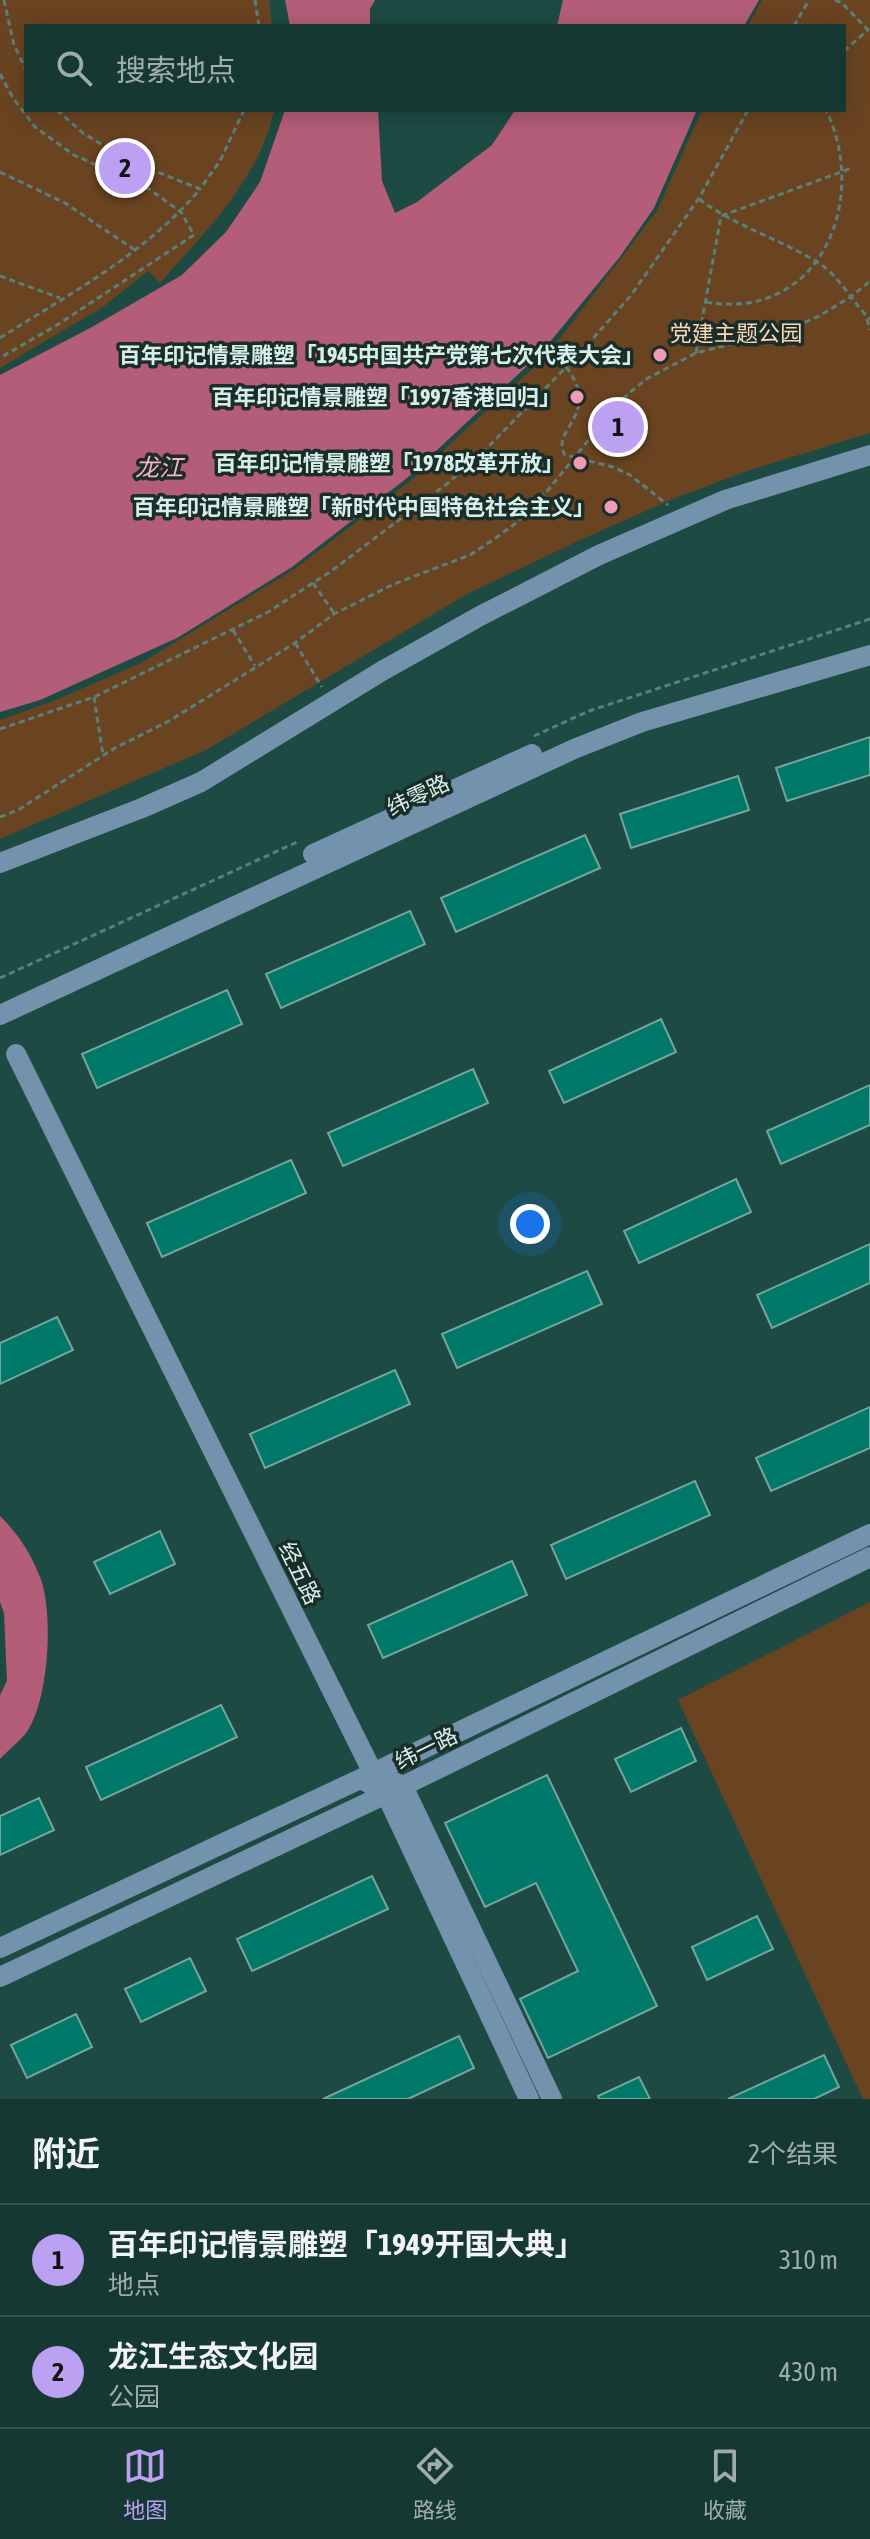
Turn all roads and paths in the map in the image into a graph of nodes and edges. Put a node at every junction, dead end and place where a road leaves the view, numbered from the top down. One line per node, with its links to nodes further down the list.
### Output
1 (4, 0): 9 (path)
2 (255, 0): 5 (path)
3 (809, 0): 6 (path)
4 (835, 0): 7 (path)
5 (259, 24)
6 (795, 24)
7 (869, 31): 8 (path)
8 (846, 49)
9 (24, 66)
10 (0, 74): 22 (path)
11 (59, 112): 20 (path)
12 (243, 112): 20 (path)
13 (747, 112): 21 (path)
14 (827, 112): 15 (path)
15 (842, 134)
16 (850, 159): 17 (path)
17 (852, 168): 19 (path); 23 (path)
18 (0, 172): 24 (path)
19 (853, 177)
20 (200, 189): 22 (path)
21 (699, 198): 23 (path); 38 (path)
22 (181, 212): 24 (path); 37 (path)
23 (721, 216): 26 (path); 32 (path)
24 (135, 250): 30 (path)
25 (828, 260): 26 (path)
26 (822, 267): 31 (path)
27 (0, 276): 30 (path)
28 (870, 281): 31 (path)
29 (802, 285): 32 (path)
30 (66, 296): 35 (path)
31 (852, 296): 33 (path); 36 (path)
32 (706, 302): 36 (path)
33 (868, 317): 34 (path)
34 (870, 330)
35 (0, 338)
36 (696, 353): 40 (path)
37 (0, 358)
38 (566, 367): 40 (path); 42 (path)
39 (870, 455): 41 (street)
40 (577, 458): 41 (path); 43 (path)
41 (684, 517): 50 (street)
42 (313, 583): 43 (path); 44 (path)
43 (334, 614): 45 (path)
44 (233, 630): 48 (path); 49 (path)
45 (295, 643): 48 (path); 50 (path)
46 (870, 644): 55 (street, 纬零路)
47 (870, 655): 56 (street, 纬零路)
48 (255, 666): 52 (path)
49 (94, 697): 51 (path); 52 (path)
50 (332, 704): 54 (street)
51 (0, 729)
52 (103, 755): 53 (path)
53 (0, 817)
54 (0, 863)
55 (0, 1002)
56 (0, 1015)
57 (12, 1058): 60 (street, 经五路)
58 (870, 1534): 60 (street, 纬一路)
59 (870, 1557): 61 (street, 纬一路)
60 (367, 1776): 61 (street); 62 (street, 纬一路)
61 (394, 1790): 63 (street, 纬一路); 64 (street); 65 (street)
62 (0, 1948)
63 (0, 1977)
64 (529, 2099)
65 (552, 2099)

